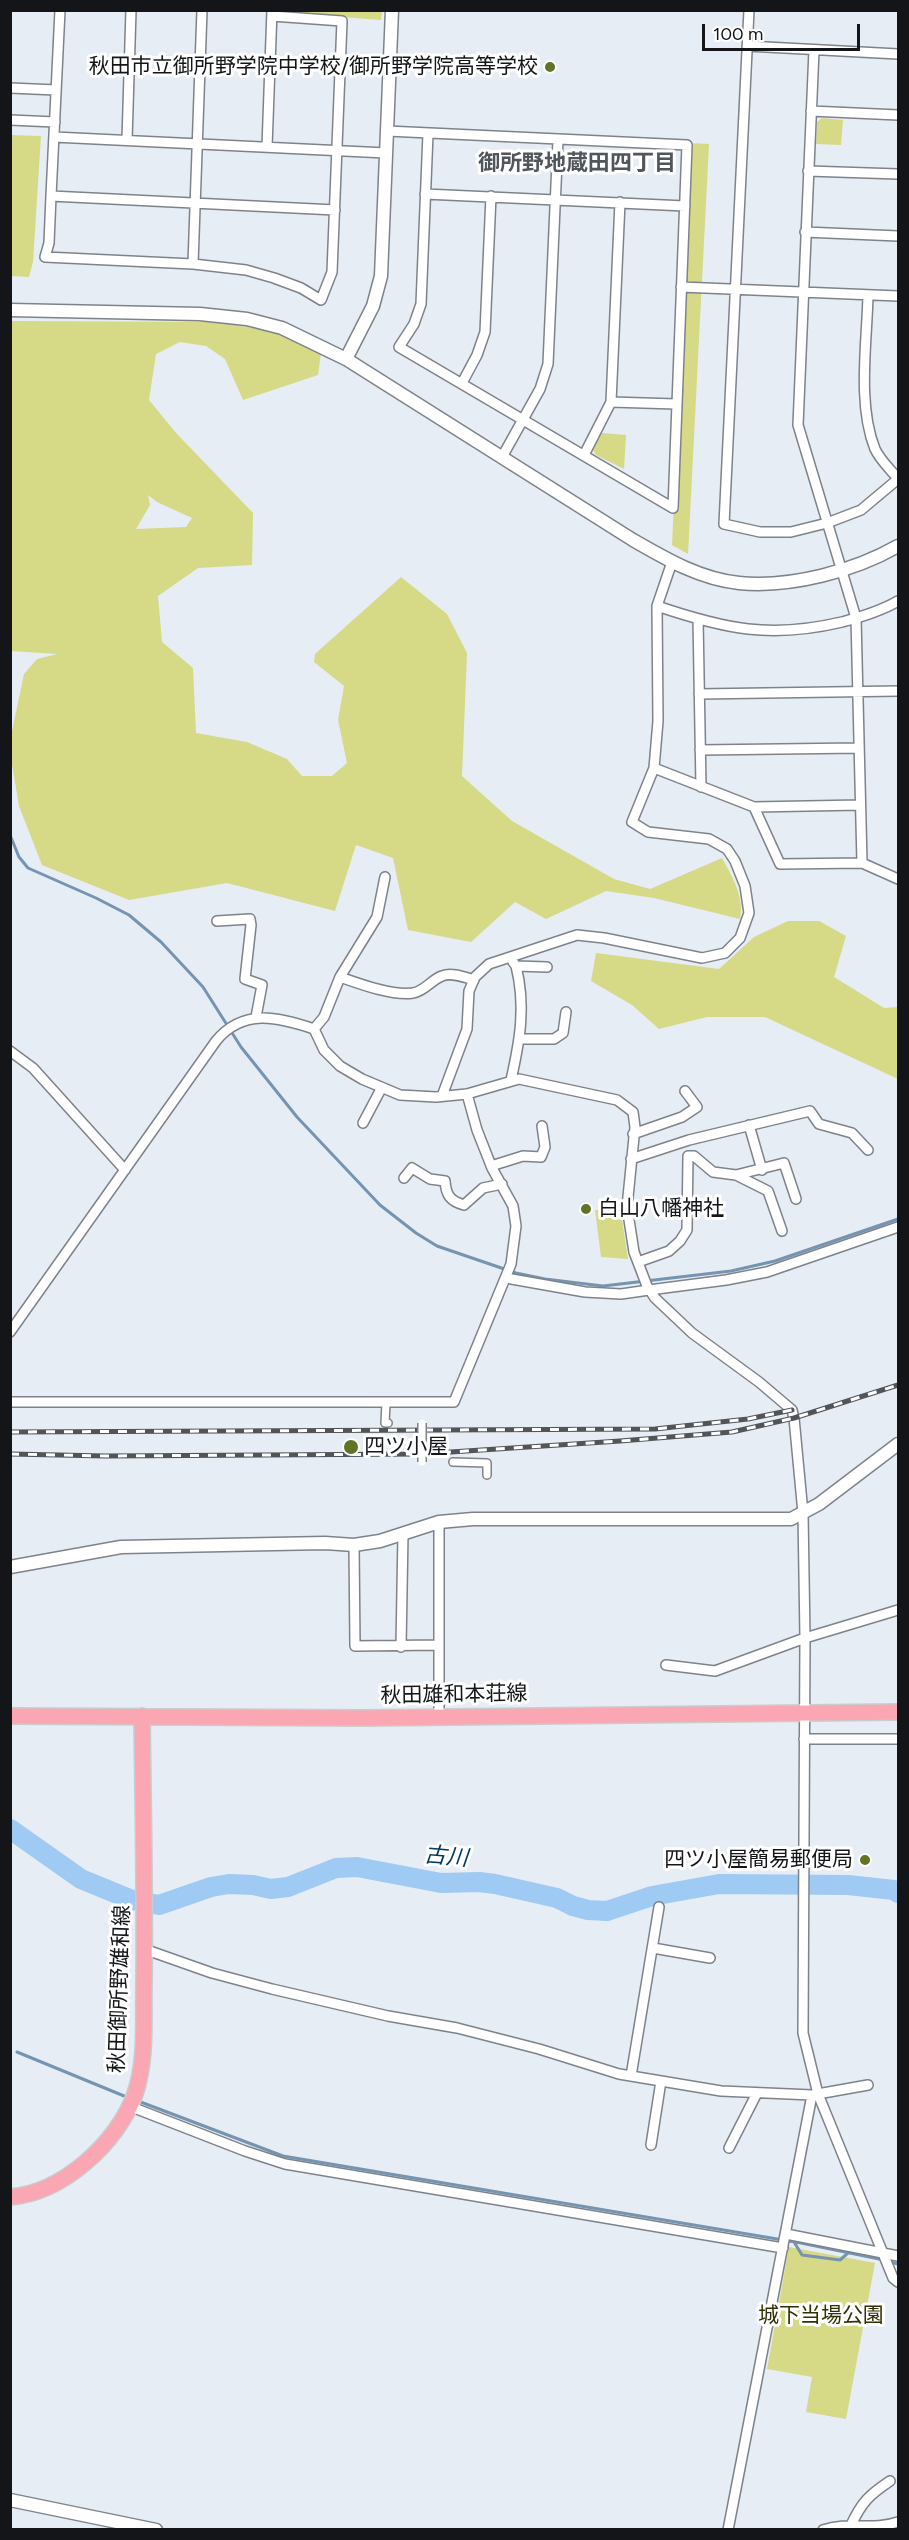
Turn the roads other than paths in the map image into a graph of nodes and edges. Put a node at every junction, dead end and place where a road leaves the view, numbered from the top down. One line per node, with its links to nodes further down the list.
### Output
1 (60, 10): 11 (street)
2 (131, 10): 19 (street)
3 (202, 10): 21 (street)
4 (392, 10): 16 (street)
5 (750, 10): 7 (street)
6 (272, 13): 22 (street); 23 (street)
7 (747, 46): 8 (street); 39 (street)
8 (814, 50): 9 (street); 12 (street)
9 (898, 54)
10 (10, 88): 11 (street)
11 (56, 90): 15 (street)
12 (811, 111): 13 (street); 25 (street)
13 (898, 115)
14 (10, 120): 15 (street)
15 (55, 122): 18 (street)
16 (387, 131): 17 (street); 24 (street)
17 (428, 134): 20 (street); 27 (street)
18 (54, 137): 19 (street); 28 (street)
19 (127, 140): 21 (street)
20 (558, 140): 30 (street); 33 (street)
21 (197, 143): 22 (street); 32 (street)
22 (267, 147): 23 (street)
23 (338, 150): 24 (street); 34 (street)
24 (386, 153): 44 (street)
25 (808, 171): 26 (street); 35 (street)
26 (898, 174)
27 (425, 194): 29 (street); 45 (street)
28 (51, 196): 32 (street); 37 (street)
29 (491, 196): 30 (street); 45 (street)
30 (555, 200): 31 (street); 48 (street)
31 (620, 202): 33 (street); 46 (street)
32 (195, 203): 34 (street); 37 (street)
33 (685, 206): 38 (street)
34 (335, 210): 37 (street)
35 (805, 232): 36 (street); 40 (street)
36 (898, 236)
37 (193, 264)
38 (681, 287): 39 (street); 47 (street)
39 (735, 289): 40 (street); 52 (street)
40 (802, 292): 41 (street); 52 (street)
41 (868, 295): 42 (street); 51 (street)
42 (898, 296)
43 (10, 310): 44 (street)
44 (346, 358): 50 (street)
45 (462, 383): 48 (street)
46 (611, 402): 47 (street); 49 (street)
47 (676, 405): 49 (street)
48 (522, 419): 49 (street); 50 (street)
49 (584, 455)
50 (501, 457): 54 (street)
51 (898, 479): 52 (street)
52 (827, 524): 55 (street)
53 (898, 546): 55 (street)
54 (672, 562): 55 (street); 57 (street)
55 (842, 571): 58 (street)
56 (898, 601): 58 (street)
57 (657, 606): 59 (street); 65 (street)
58 (856, 618): 59 (street); 60 (street)
59 (698, 619): 62 (street)
60 (858, 691): 61 (street); 62 (street); 63 (street)
61 (898, 692)
62 (699, 694): 64 (street)
63 (859, 748): 64 (street); 67 (street)
64 (700, 750): 66 (street)
65 (654, 768): 66 (street); 73 (street)
66 (701, 787): 68 (street)
67 (860, 805): 68 (street); 69 (street)
68 (754, 807): 69 (street)
69 (862, 862): 71 (street)
70 (385, 877): 76 (street)
71 (898, 879)
72 (217, 921): 79 (street)
73 (510, 957): 74 (street); 77 (street)
74 (516, 966): 75 (street); 81 (street)
75 (547, 967)
76 (340, 977): 77 (street); 80 (street)
77 (474, 980): 87 (street)
78 (566, 1012): 81 (street)
79 (256, 1017): 80 (street); 97 (street)
80 (314, 1029): 84 (street)
81 (520, 1039): 83 (street)
82 (13, 1053): 97 (street)
83 (511, 1080): 86 (street); 91 (street)
84 (381, 1089): 87 (street); 88 (street)
85 (685, 1090): 91 (street)
86 (467, 1094): 87 (street); 96 (street)
87 (442, 1096)
88 (363, 1123)
89 (749, 1125): 92 (street); 93 (street); 98 (street)
90 (542, 1126): 96 (street)
91 (633, 1134): 95 (street)
92 (681, 1143): 94 (street); 95 (street)
93 (868, 1150)
94 (688, 1156): 99 (street); 105 (street)
95 (631, 1159): 105 (street)
96 (491, 1166): 101 (street)
97 (125, 1170): 108 (street)
98 (762, 1170): 99 (street); 102 (street)
99 (736, 1175): 104 (street)
100 (404, 1178): 101 (street)
101 (502, 1184): 106 (street)
102 (796, 1199)
103 (898, 1227): 107 (street)
104 (782, 1231)
105 (638, 1262): 107 (street)
106 (508, 1273): 107 (street); 110 (street)
107 (648, 1288): 117 (street)
108 (10, 1332)
109 (10, 1402): 110 (street)
110 (386, 1403): 111 (street)
111 (388, 1423)
112 (422, 1423): 114 (street, bridge)
113 (898, 1444): 117 (street)
114 (422, 1462)
115 (453, 1462): 116 (street)
116 (487, 1475)
117 (803, 1513): 118 (street); 123 (street)
118 (438, 1522): 119 (street); 124 (street)
119 (403, 1534): 120 (street); 125 (street)
120 (354, 1545): 121 (street); 125 (street)
121 (10, 1567)
122 (898, 1610): 123 (street)
123 (804, 1638): 126 (street); 128 (street)
124 (439, 1645): 125 (street); 131 (street)
125 (401, 1647)
126 (666, 1665)
127 (898, 1712): 128 (main road, 秋田雄和本荘線)
128 (804, 1713): 131 (main road, 秋田雄和本荘線); 132 (street)
129 (10, 1716): 130 (main road, 秋田雄和本荘線)
130 (142, 1716): 131 (main road, 秋田雄和本荘線); 136 (main road, 秋田御所野雄和線)
131 (439, 1716)
132 (804, 1739): 133 (street); 142 (street)
133 (898, 1739)
134 (659, 1907): 135 (street)
135 (653, 1948): 137 (street); 138 (street)
136 (144, 1949): 138 (street); 143 (main road, 秋田御所野雄和線)
137 (710, 1958)
138 (631, 2076): 139 (street)
139 (661, 2081): 141 (street); 144 (street)
140 (868, 2085): 142 (street)
141 (757, 2093): 142 (street); 145 (street)
142 (815, 2095): 147 (street); 149 (street)
143 (131, 2102): 146 (main road, 秋田御所野雄和線); 147 (street)
144 (651, 2145)
145 (729, 2148)
146 (10, 2197)
147 (784, 2241): 149 (street); 156 (street)
148 (898, 2256): 149 (street)
149 (886, 2258): 150 (street)
150 (898, 2282)
151 (890, 2481): 154 (street)
152 (10, 2500): 155 (street)
153 (898, 2523): 154 (street)
154 (851, 2525): 157 (street)
155 (156, 2529)
156 (728, 2529)
157 (823, 2529)

